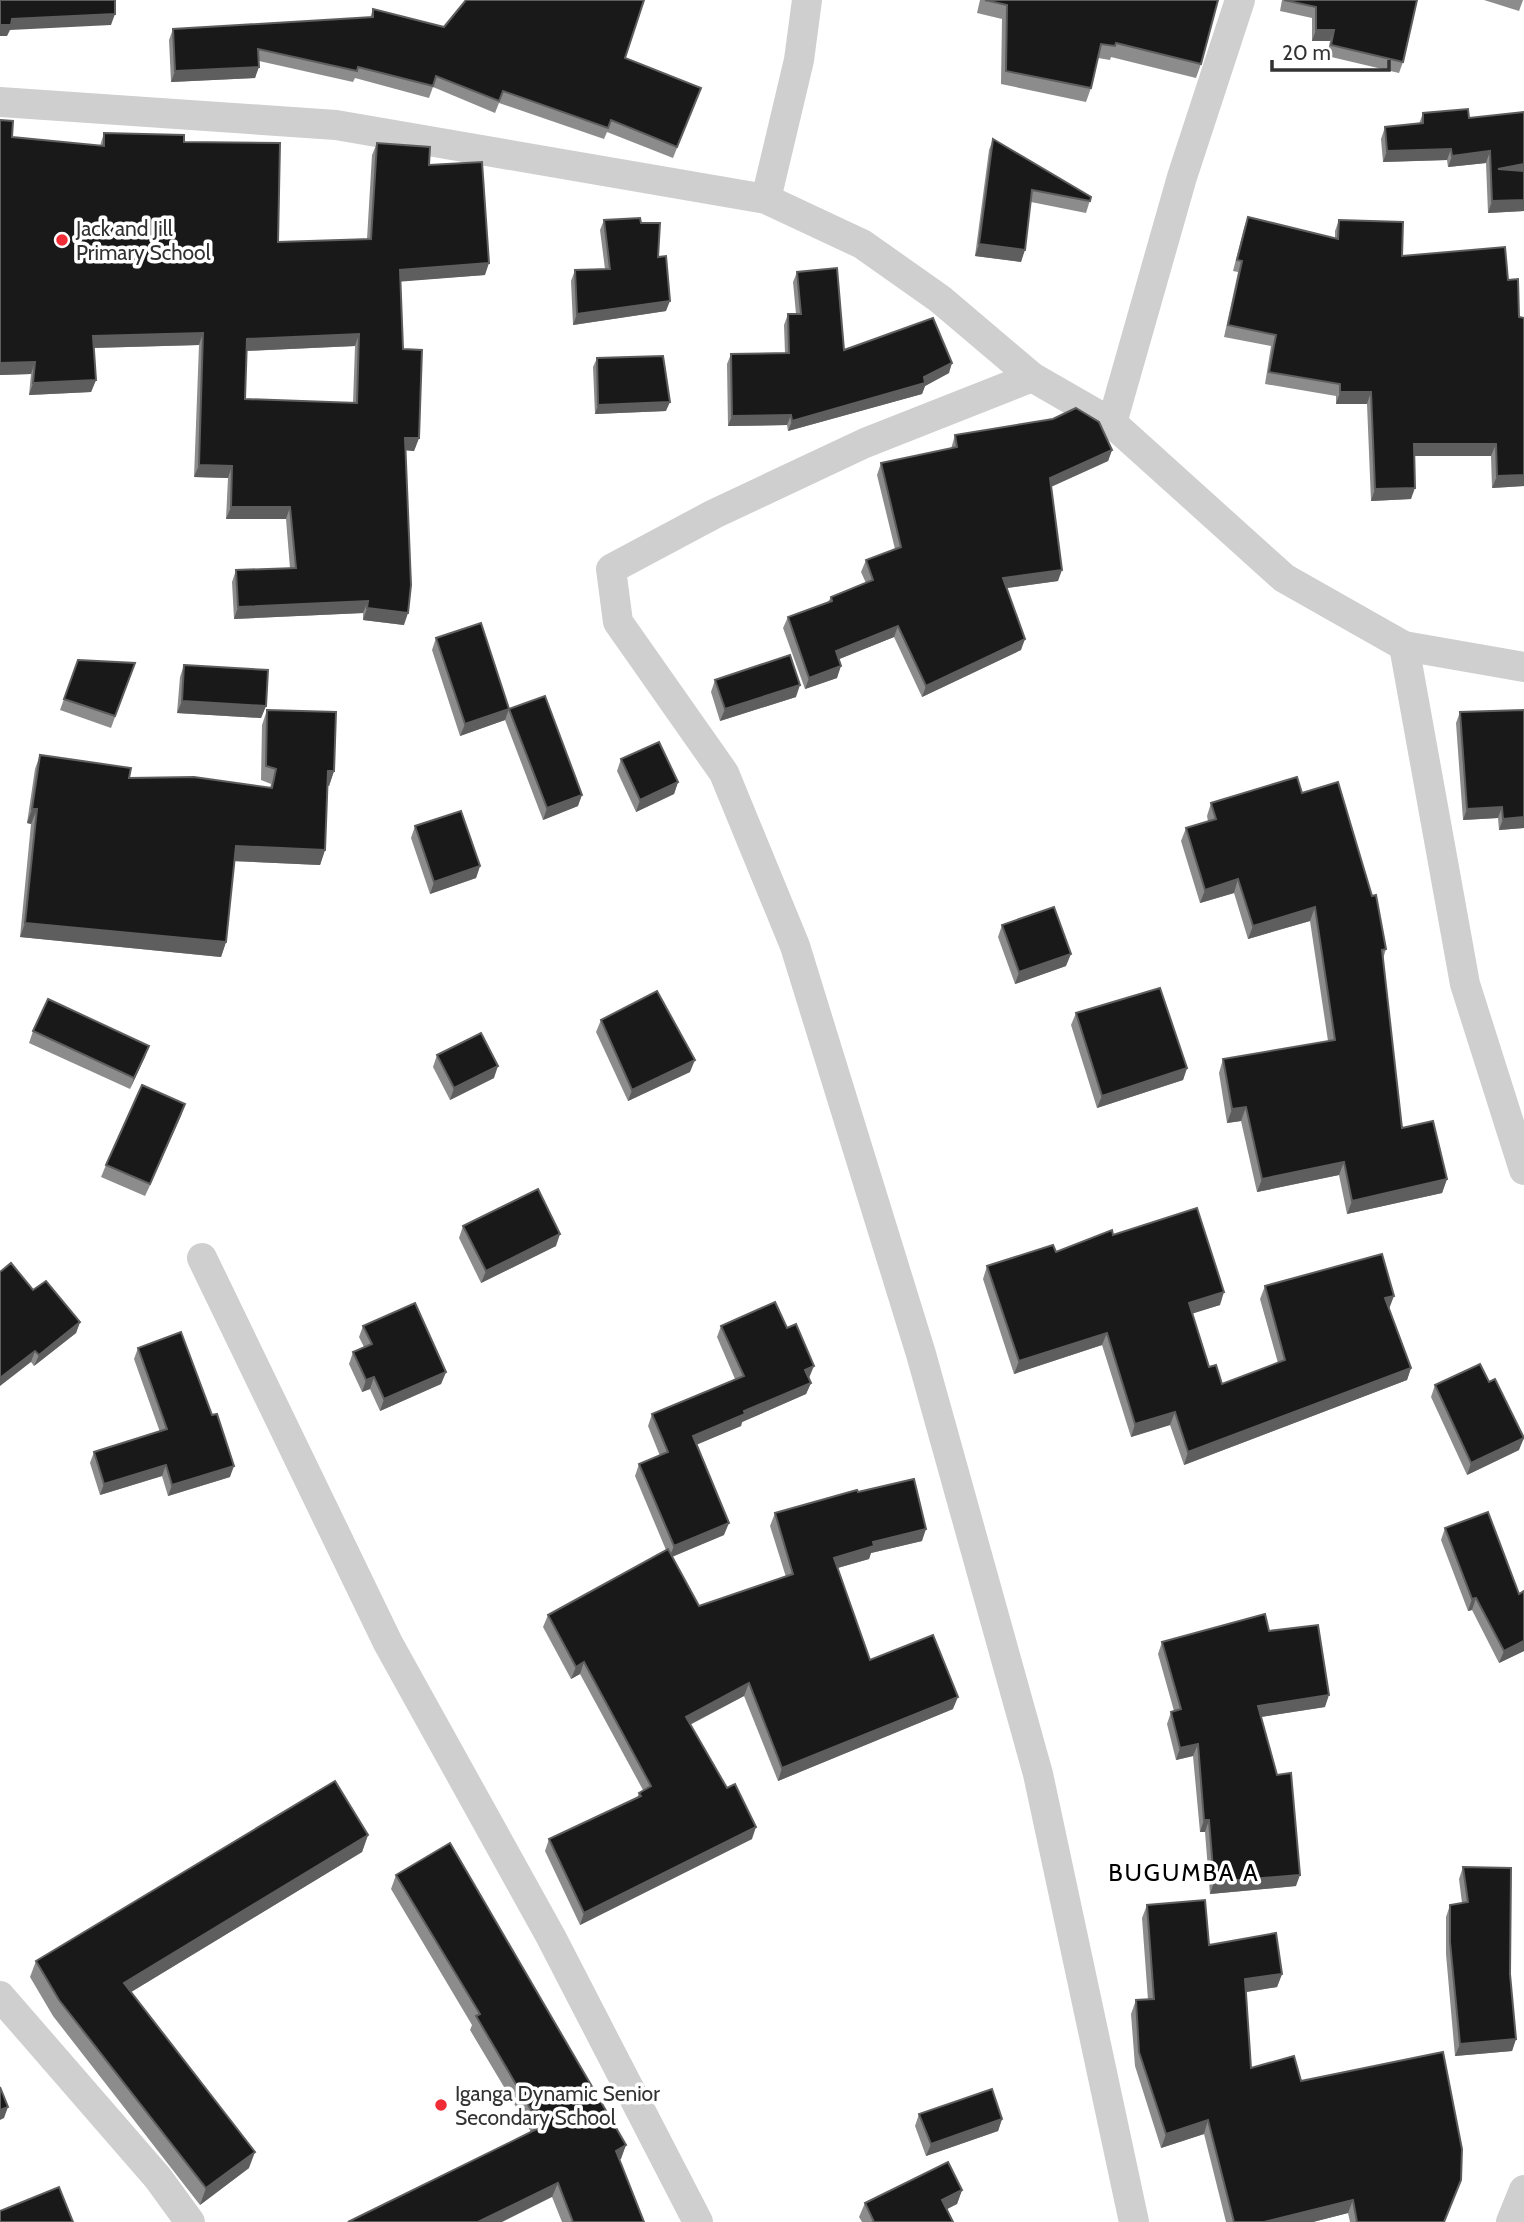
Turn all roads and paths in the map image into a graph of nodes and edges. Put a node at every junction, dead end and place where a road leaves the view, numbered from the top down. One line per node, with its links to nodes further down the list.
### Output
1 (807, 0): 4 (street)
2 (1240, 0): 6 (street)
3 (0, 102): 4 (street)
4 (766, 200): 5 (street)
5 (1032, 377): 6 (street); 15 (street)
6 (1112, 423): 7 (street)
7 (1404, 646): 8 (street); 9 (street)
8 (1524, 667)
9 (1524, 1170)
10 (202, 1258): 14 (street)
11 (0, 1996): 13 (street)
12 (1524, 2190): 16 (street)
13 (190, 2222)
14 (698, 2222)
15 (1134, 2222)
16 (1511, 2222)

